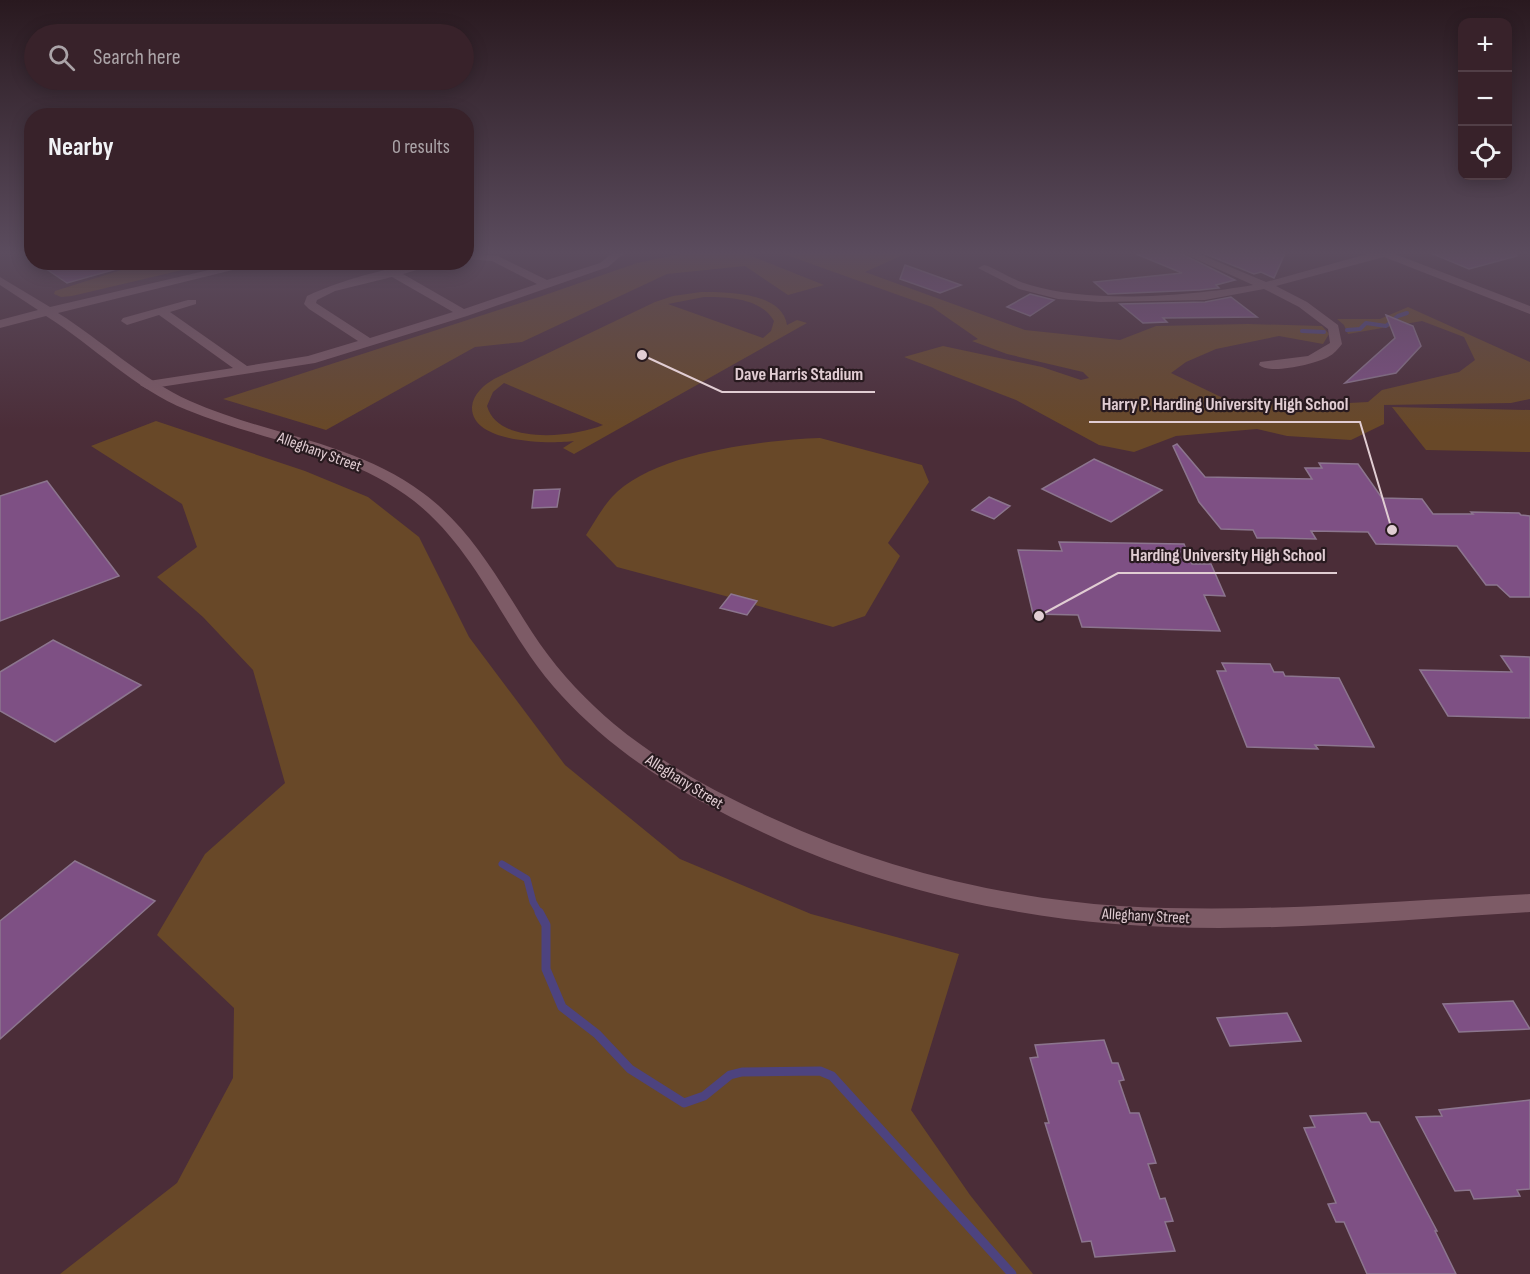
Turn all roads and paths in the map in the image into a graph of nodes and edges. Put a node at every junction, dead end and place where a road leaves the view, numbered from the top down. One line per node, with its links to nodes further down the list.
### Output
1 (53, 310): 7 (street)
2 (318, 310): 11 (street)
3 (458, 310): 8 (street)
4 (470, 310): 8 (street)
5 (1315, 310): 12 (street)
6 (161, 311): 9 (street); 13 (street)
7 (46, 312): 10 (street); 15 (street, Alleghany Street)
8 (463, 313): 11 (street)
9 (128, 321)
10 (0, 324)
11 (370, 343): 13 (street)
12 (1265, 365)
13 (243, 369): 14 (street)
14 (214, 375): 15 (street); 16 (street)
15 (147, 385): 16 (street, Alleghany Street)
16 (175, 399): 17 (street, Alleghany Street)
17 (1530, 903)

